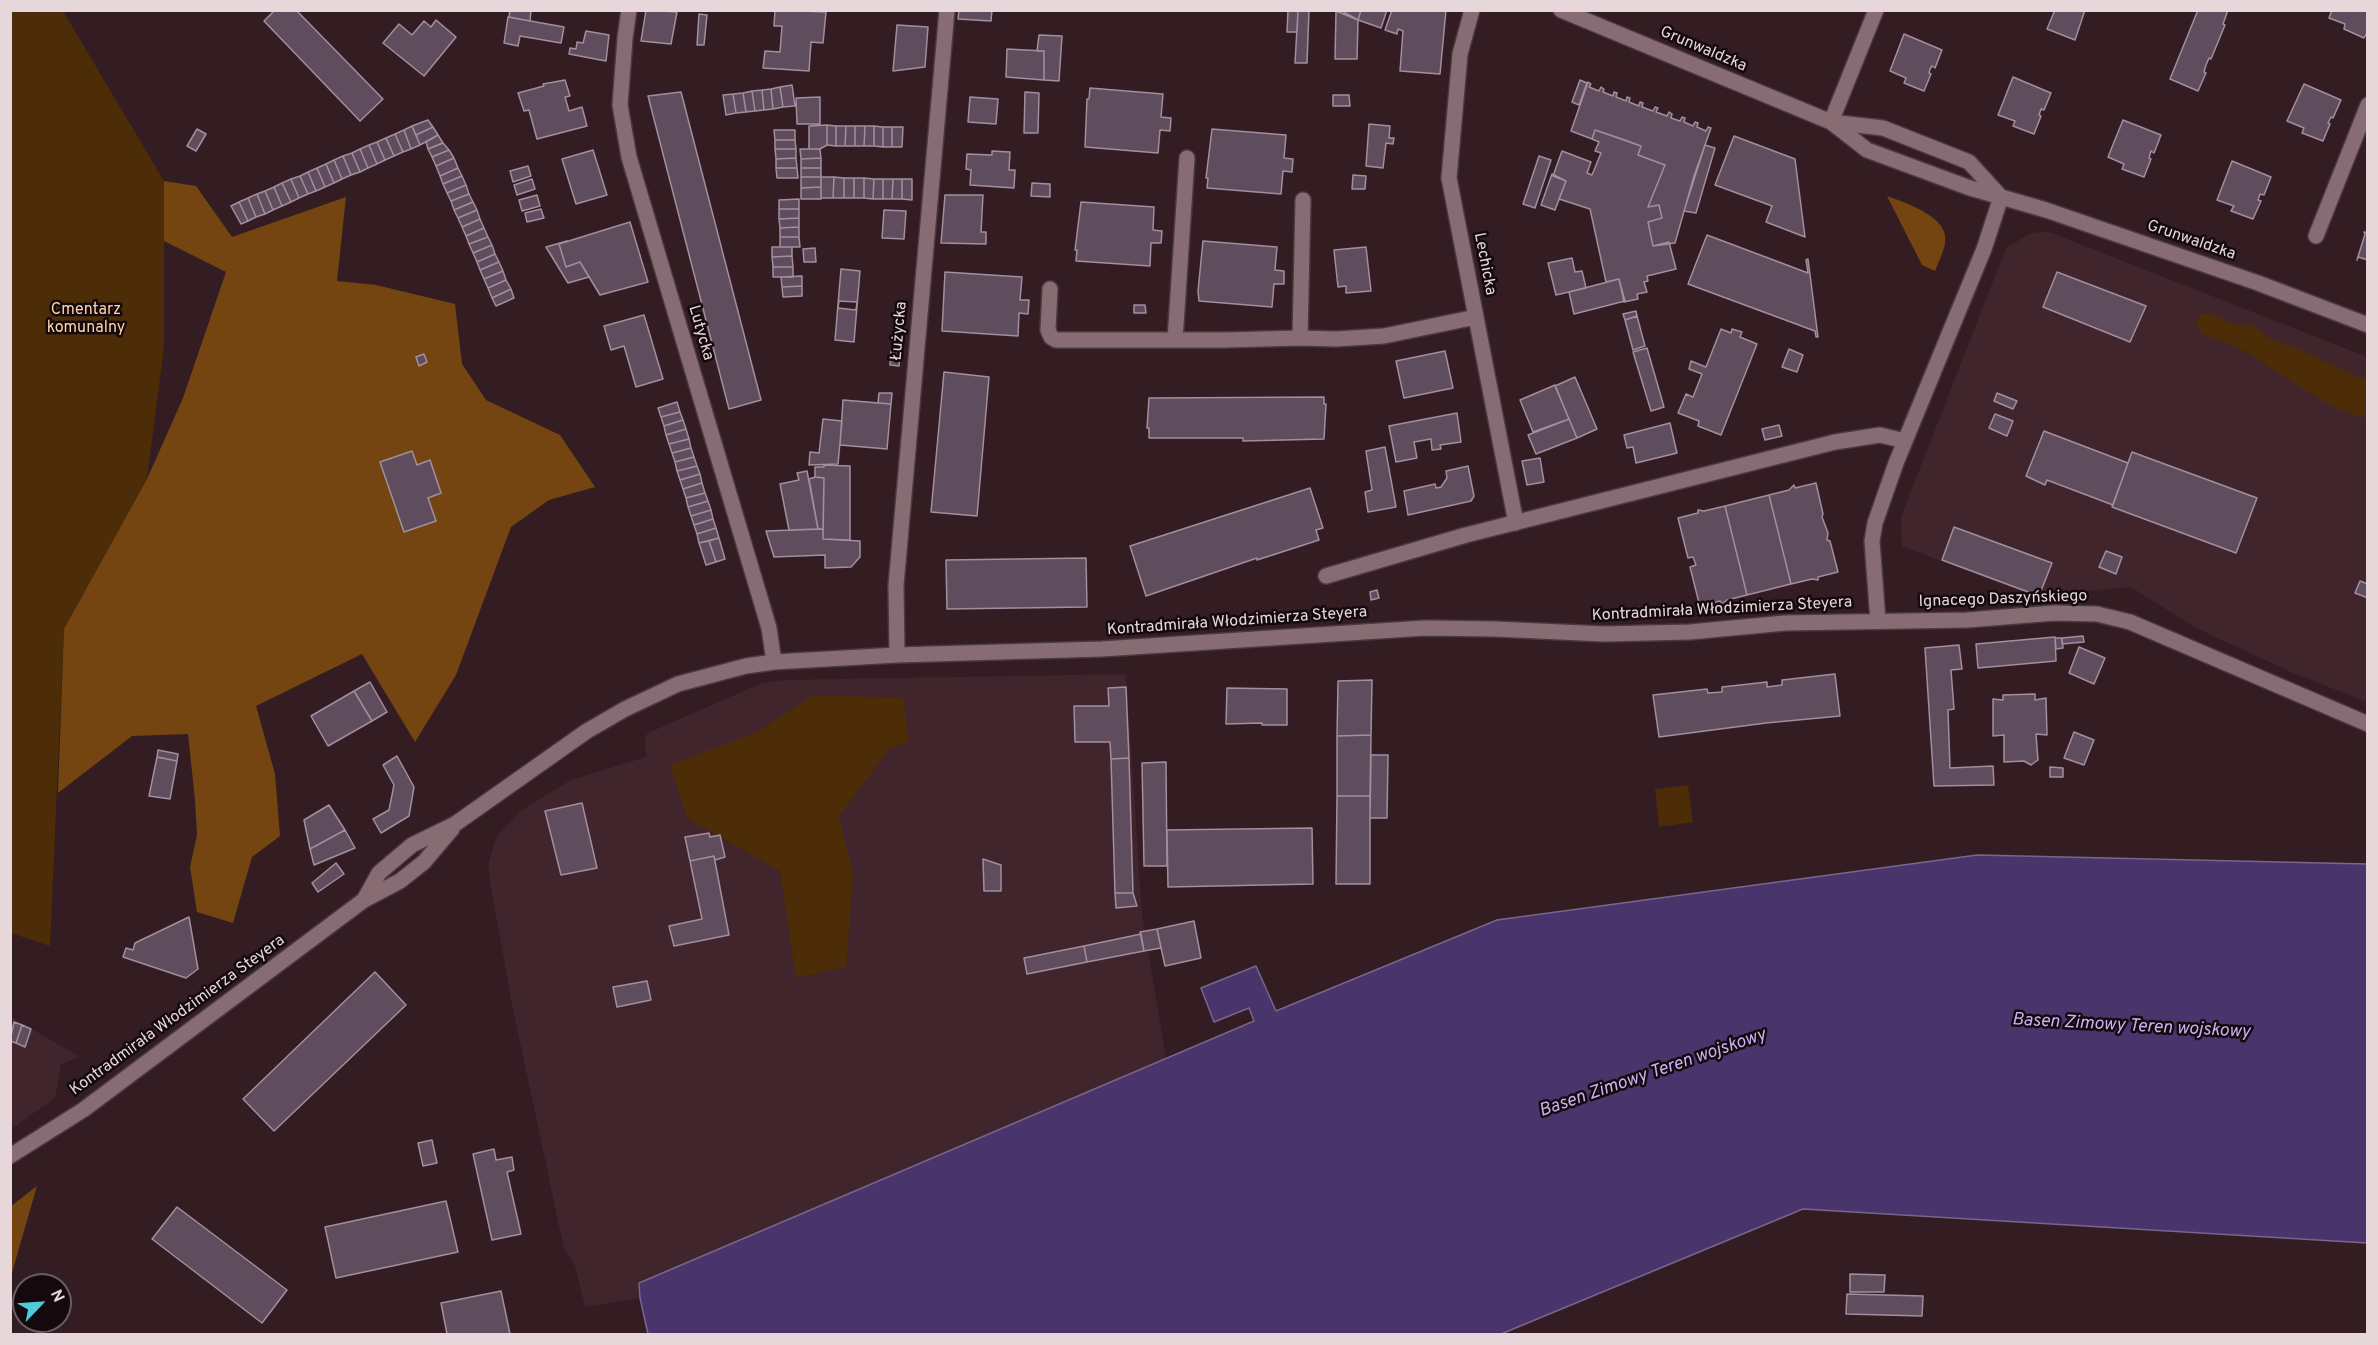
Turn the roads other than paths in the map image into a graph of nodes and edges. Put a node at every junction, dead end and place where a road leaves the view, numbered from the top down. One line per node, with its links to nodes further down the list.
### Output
1 (629, 10): 22 (street, Lutycka)
2 (947, 10): 21 (street, Łużycka)
3 (1472, 10): 13 (street, Lechicka)
4 (1561, 10): 7 (street, Grunwaldzka)
5 (1876, 10): 7 (street)
6 (2367, 105): 11 (street)
7 (1831, 122): 9 (street, Grunwaldzka); 9 (street, Grunwaldzka)
8 (1187, 158): 16 (street)
9 (2001, 197): 14 (street, Grunwaldzka); 17 (street, Kontradmirała Włodzimierza Steyera)
10 (1303, 200): 15 (street)
11 (2316, 236)
12 (1050, 289): 16 (street)
13 (1476, 317): 15 (street); 18 (street, Lechicka)
14 (2367, 325)
15 (1300, 338): 16 (street)
16 (1175, 340)
17 (1905, 441): 18 (street); 20 (street, Kontradmirała Włodzimierza Steyera)
18 (1516, 524): 19 (street)
19 (1326, 576)
20 (1878, 621): 21 (street, Kontradmirała Włodzimierza Steyera); 23 (street, Ignacego Daszyńskiego)
21 (897, 655): 22 (street, Kontradmirała Włodzimierza Steyera)
22 (774, 662): 24 (street, Kontradmirała Włodzimierza Steyera)
23 (2367, 724)
24 (10, 1156)

